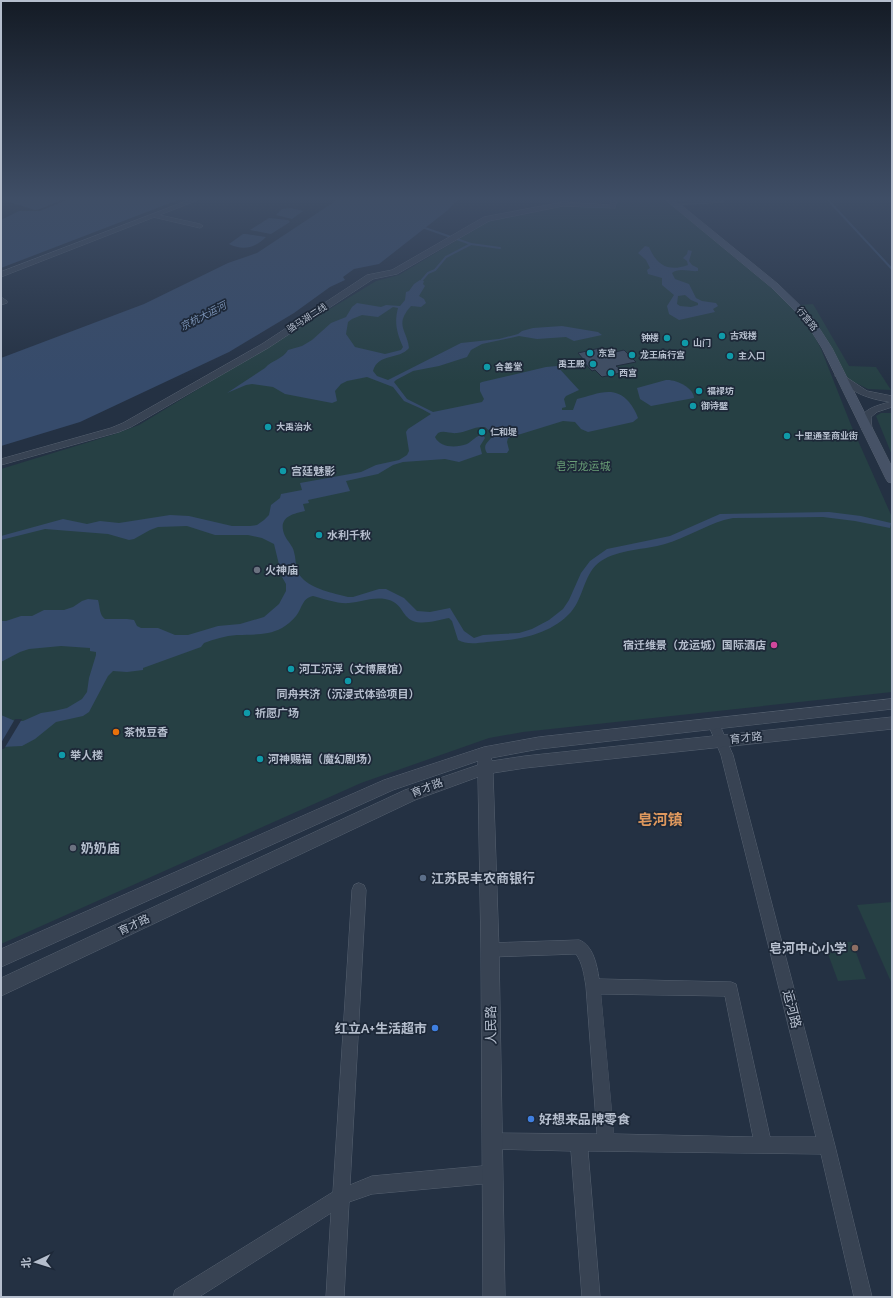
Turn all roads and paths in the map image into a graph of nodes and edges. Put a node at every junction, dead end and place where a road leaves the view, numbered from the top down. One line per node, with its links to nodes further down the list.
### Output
1 (39, 261): 4 (street)
2 (414, 261): 12 (street, 骆马湖二线)
3 (745, 261): 7 (main road, 行宫路)
4 (1, 275)
5 (1, 299): 6 (street)
6 (1, 303)
7 (840, 376): 8 (main road, 行宫路); 9 (street)
8 (852, 400): 9 (street); 11 (main road, 行宫路)
9 (892, 400)
10 (892, 404): 11 (street)
11 (867, 430): 13 (main road, 行宫路)
12 (1, 462)
13 (892, 479)
14 (892, 704): 16 (street, 育才路)
15 (892, 723): 17 (street, 育才路)
16 (714, 724): 17 (street, 运河路); 18 (street, 育才路)
17 (722, 741): 18 (street, 育才路); 28 (street, 运河路)
18 (485, 760): 20 (street, 人民路); 21 (street, 育才路); 23 (street, 育才路)
19 (359, 890): 30 (street)
20 (490, 950): 22 (street); 24 (street, 人民路)
21 (1, 958)
22 (593, 986): 26 (street); 27 (street)
23 (1, 987)
24 (493, 1141): 25 (street); 29 (street, 人民路)
25 (578, 1142): 26 (street); 34 (street)
26 (606, 1143): 27 (street)
27 (763, 1145): 28 (street)
28 (827, 1146): 35 (street, 运河路)
29 (493, 1174): 30 (street); 33 (street, 人民路)
30 (341, 1197): 31 (street); 32 (street)
31 (182, 1297)
32 (335, 1297)
33 (494, 1297)
34 (591, 1297)
35 (863, 1297)

